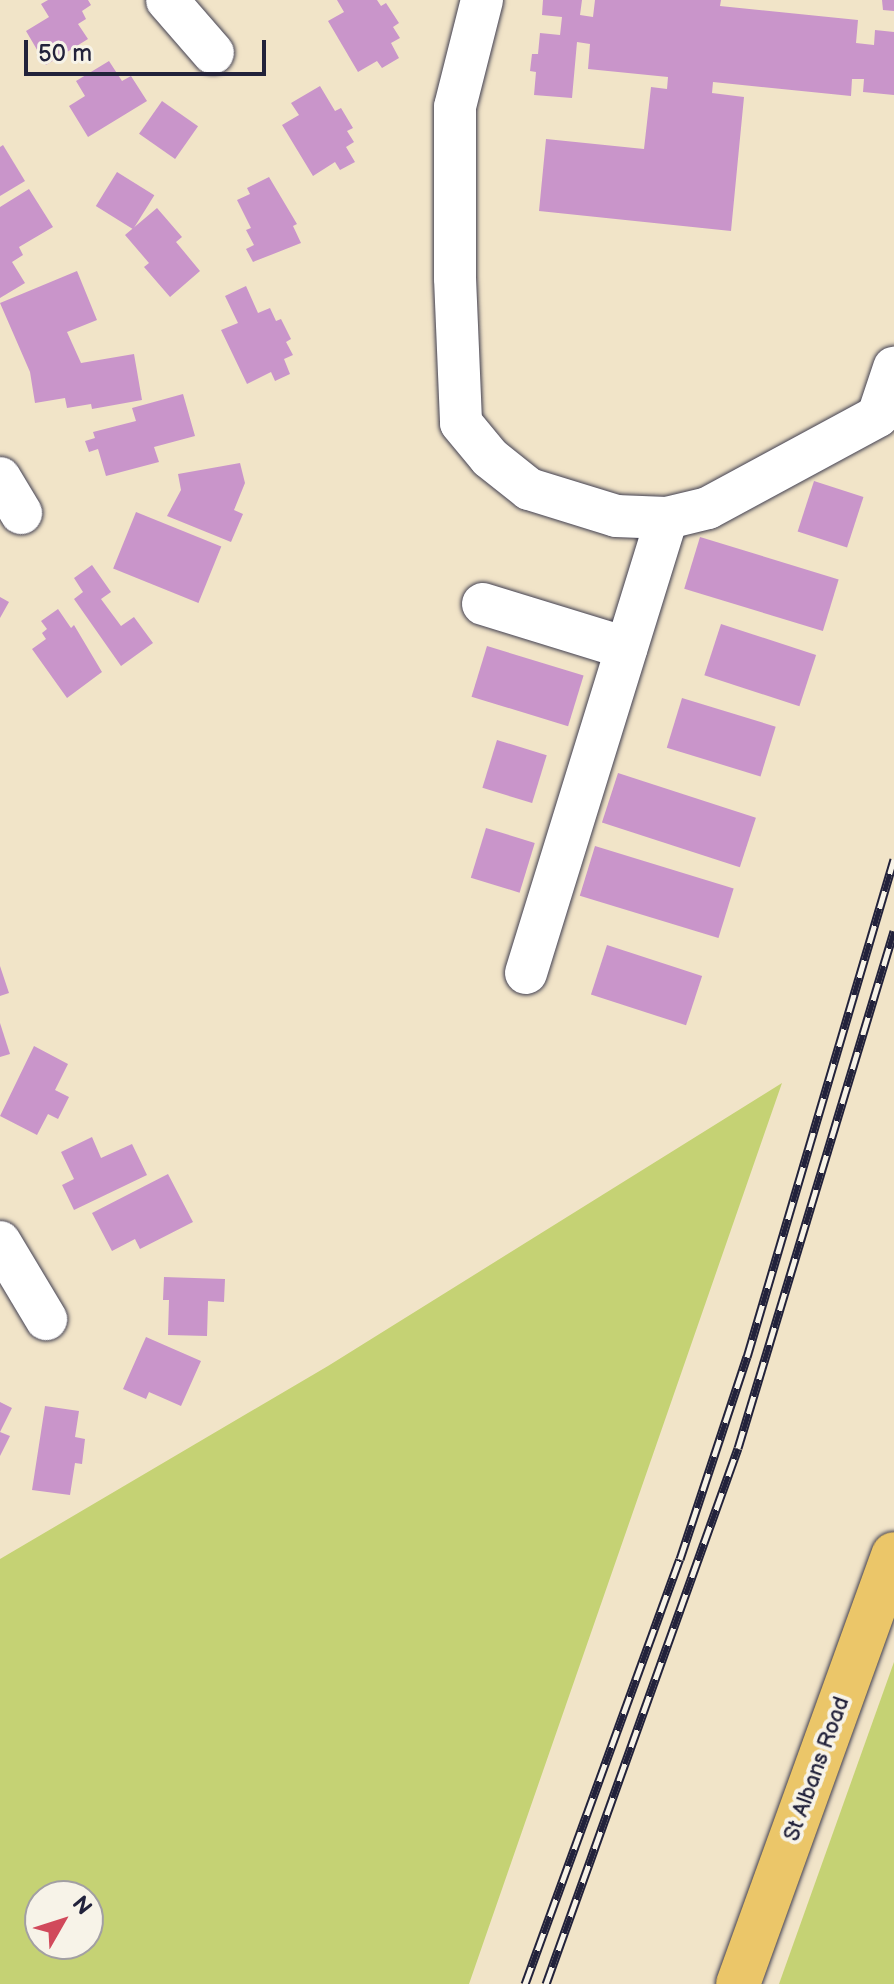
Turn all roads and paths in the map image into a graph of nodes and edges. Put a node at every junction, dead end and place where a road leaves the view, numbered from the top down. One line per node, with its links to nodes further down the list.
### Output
1 (167, 0): 3 (street)
2 (482, 0): 5 (street)
3 (213, 53)
4 (894, 368): 5 (street)
5 (667, 518): 7 (street)
6 (483, 604): 7 (street)
7 (626, 648): 8 (street)
8 (526, 973)
9 (0, 1242): 10 (street)
10 (46, 1319)
11 (894, 1554): 12 (main road, St Albans Road)
12 (738, 1984)

